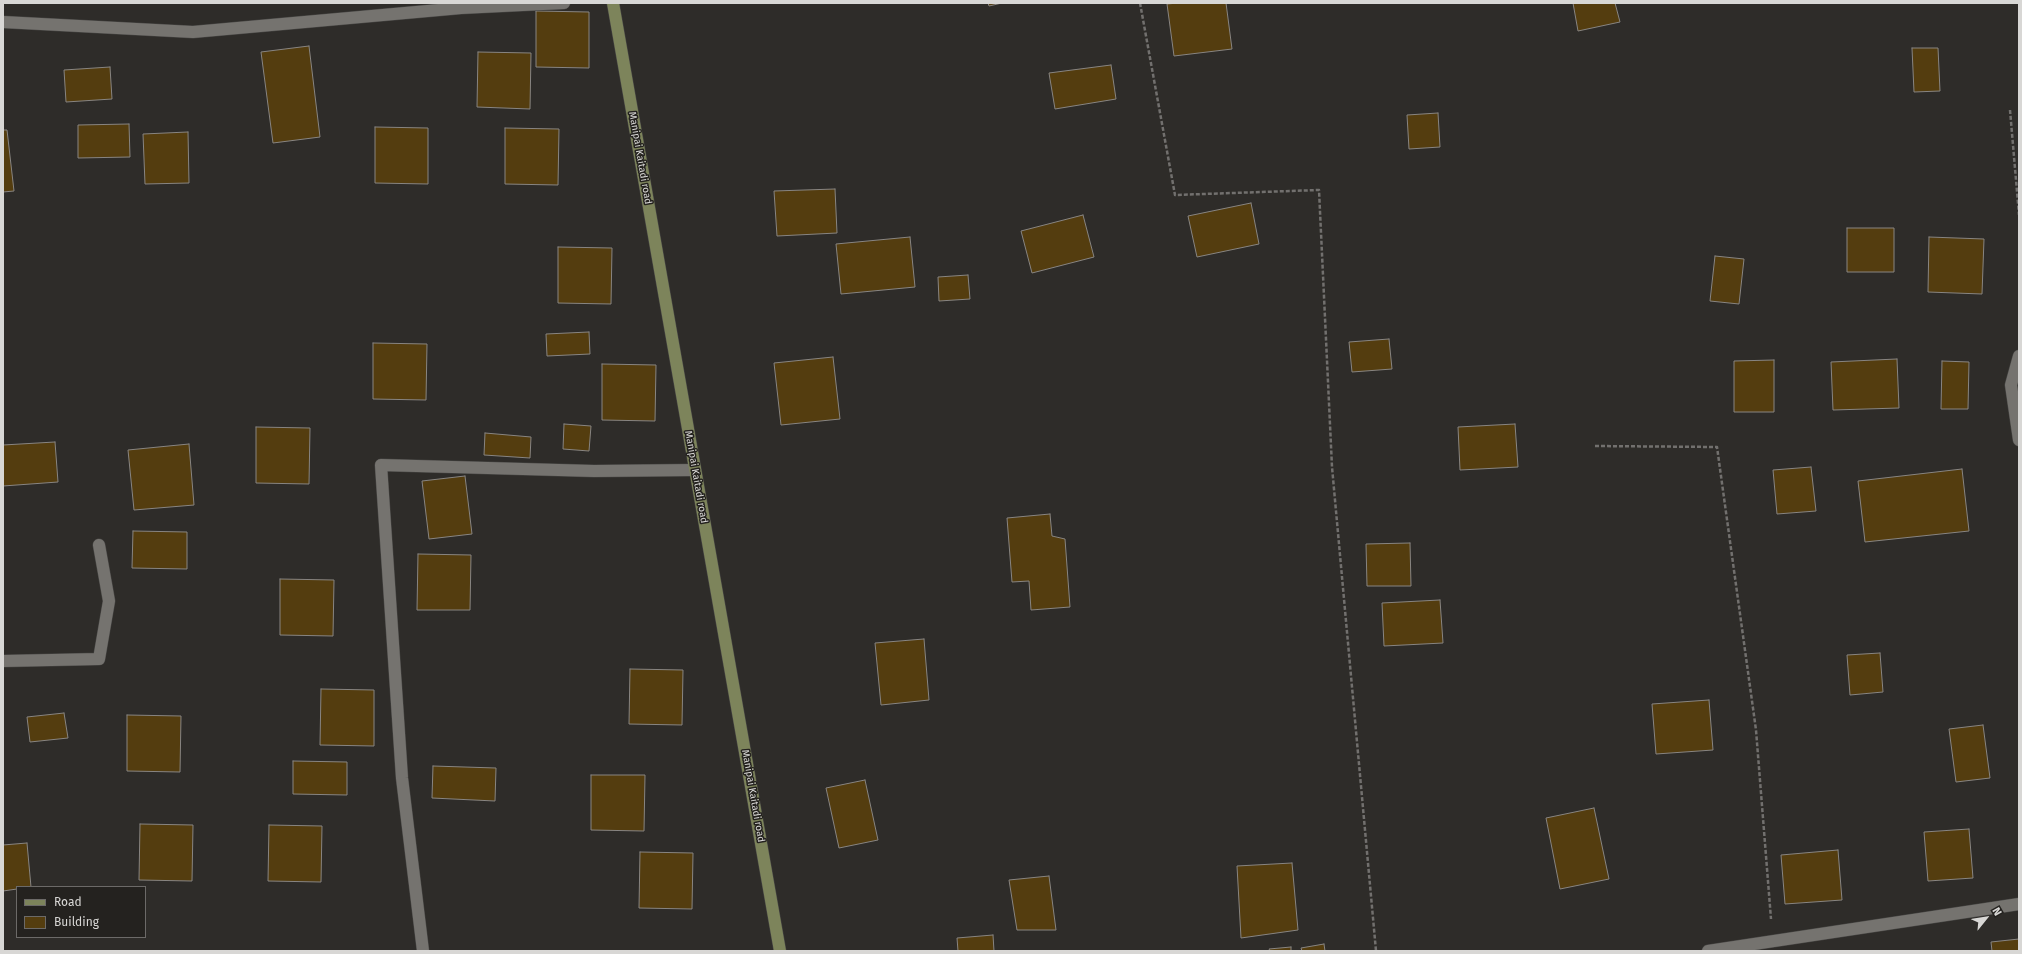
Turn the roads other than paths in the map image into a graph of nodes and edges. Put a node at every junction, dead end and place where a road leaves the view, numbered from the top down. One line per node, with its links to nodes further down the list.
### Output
1 (564, 3): 3 (street)
2 (613, 3): 6 (main road, Manipai Kaitadi road)
3 (3, 22)
4 (2019, 356): 5 (street)
5 (2019, 440)
6 (695, 470): 10 (street); 11 (main road, Manipai Kaitadi road)
7 (99, 545): 8 (street)
8 (3, 661)
9 (2019, 904): 12 (street)
10 (424, 951)
11 (780, 951)
12 (1708, 951)

